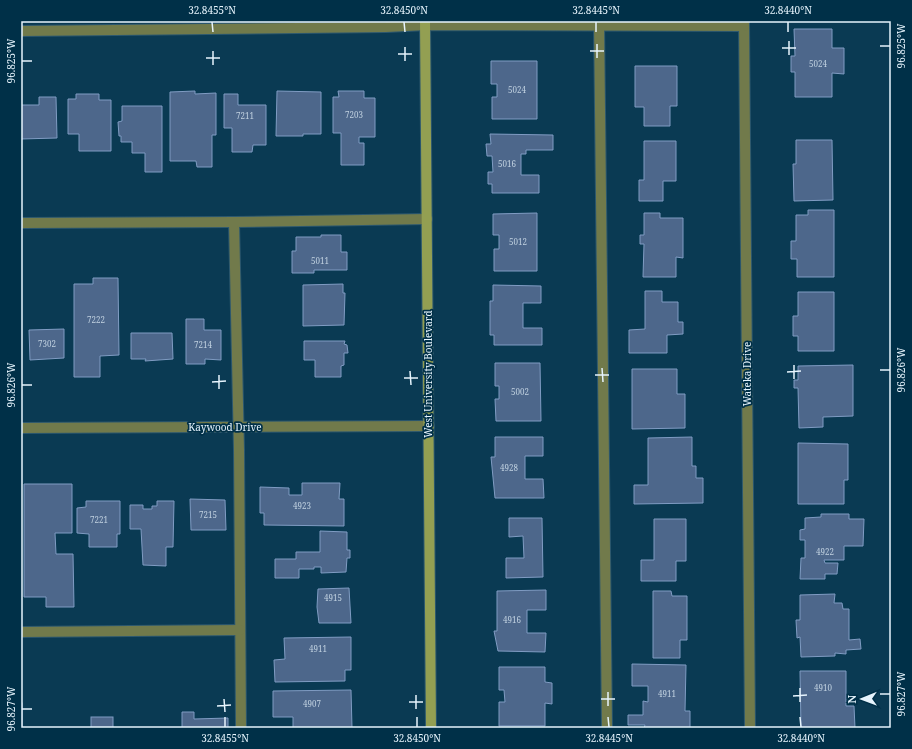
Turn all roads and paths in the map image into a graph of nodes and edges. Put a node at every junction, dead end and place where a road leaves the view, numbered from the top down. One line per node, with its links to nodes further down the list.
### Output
1 (426, 23): 3 (street); 4 (street); 5 (street, West University Boulevard)
2 (744, 23): 3 (street); 16 (street, Wateka Drive)
3 (599, 24): 15 (street)
4 (21, 30)
5 (427, 219): 6 (street); 8 (street, West University Boulevard)
6 (234, 222): 7 (street); 9 (street)
7 (21, 223)
8 (429, 426): 9 (street, Kaywood Drive); 14 (street, West University Boulevard)
9 (238, 427): 10 (street, Kaywood Drive); 11 (street)
10 (21, 428)
11 (240, 630): 12 (street); 13 (street)
12 (21, 632)
13 (241, 728)
14 (431, 728)
15 (607, 728)
16 (750, 728)

